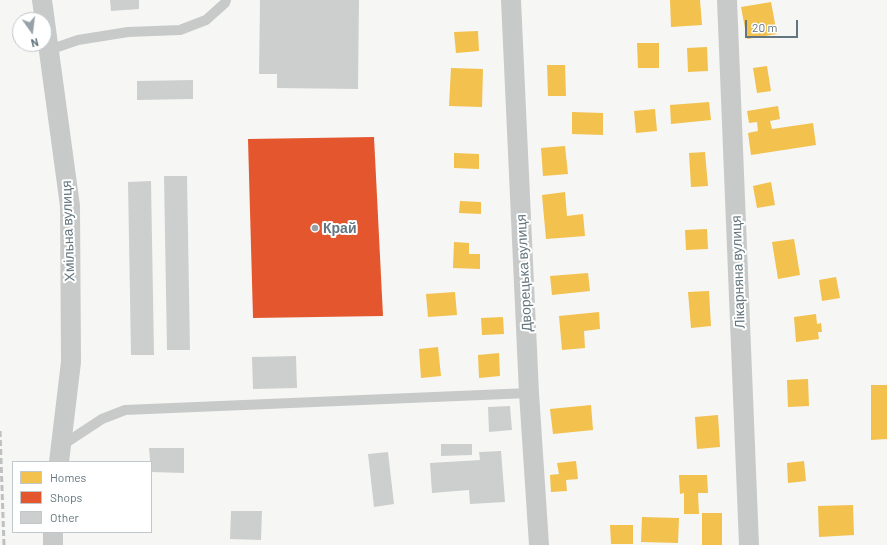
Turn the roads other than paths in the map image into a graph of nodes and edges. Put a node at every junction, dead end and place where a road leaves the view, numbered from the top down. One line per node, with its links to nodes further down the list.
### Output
1 (42, 0): 5 (street, Хмільна вулиця)
2 (226, 0): 6 (lane)
3 (511, 0): 8 (street, Дворецька вулиця)
4 (726, 0): 13 (street, Лікарняна вулиця)
5 (44, 12)
6 (52, 49)
7 (49, 52): 9 (street, Хмільна вулиця)
8 (529, 393): 9 (lane); 12 (street, Дворецька вулиця)
9 (60, 454)
10 (53, 533): 11 (street)
11 (53, 545)
12 (539, 545)
13 (749, 545)

